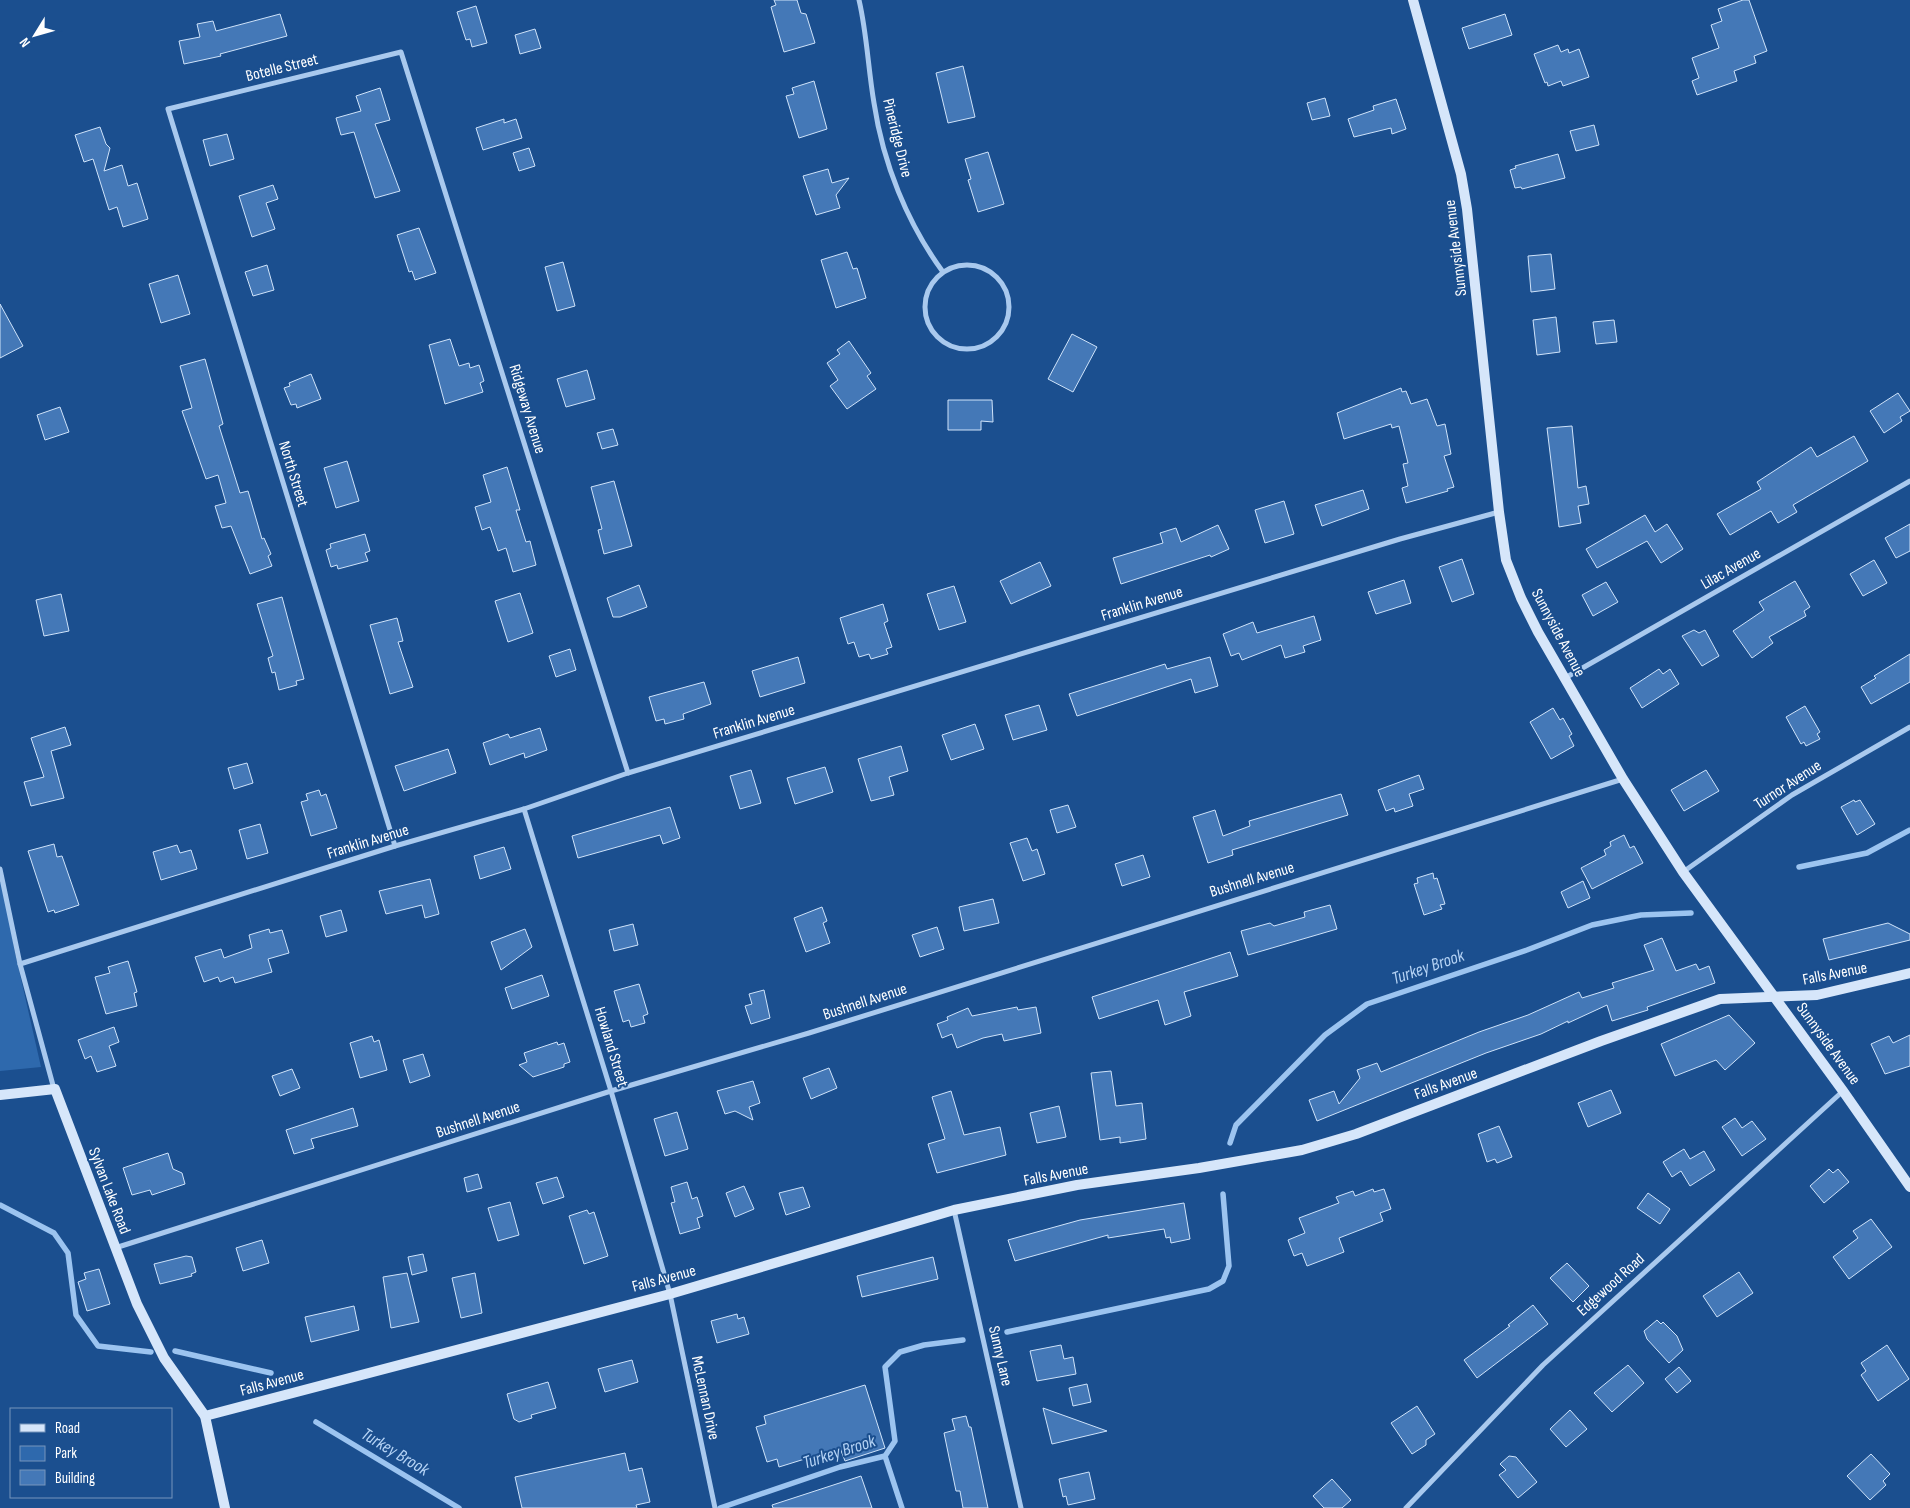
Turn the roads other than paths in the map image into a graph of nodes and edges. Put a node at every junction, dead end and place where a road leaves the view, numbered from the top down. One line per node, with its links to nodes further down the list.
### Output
1 (859, 0): 5 (street, Pineridge Drive)
2 (1413, 0): 7 (main road, Sunnyside Avenue)
3 (402, 52): 4 (street, Botelle Street); 10 (street, Ridgeway Avenue)
4 (168, 109): 13 (street, North Street)
5 (943, 272): 5 (street)
6 (1910, 480): 8 (street, Lilac Avenue)
7 (1499, 512): 8 (main road, Sunnyside Avenue); 10 (street, Franklin Avenue)
8 (1564, 678): 11 (main road, Sunnyside Avenue)
9 (1910, 727): 15 (street, Turnor Avenue)
10 (628, 773): 12 (street, Franklin Avenue)
11 (1623, 779): 15 (main road, Sunnyside Avenue); 20 (street, Bushnell Avenue)
12 (524, 810): 13 (street, Franklin Avenue); 20 (street, Howland Street)
13 (395, 846): 16 (street, Franklin Avenue)
14 (0, 869): 16 (street, Sylvan Lake Road)
15 (1683, 872): 18 (main road, Sunnyside Avenue)
16 (20, 964): 19 (street, Sylvan Lake Road)
17 (1910, 973): 18 (main road, Falls Avenue)
18 (1776, 998): 21 (main road, Sunnyside Avenue); 24 (main road, Falls Avenue)
19 (54, 1089): 22 (main road); 25 (main road, Sylvan Lake Road)
20 (611, 1091): 25 (street, Bushnell Avenue); 26 (street, Howland Street)
21 (1843, 1091): 23 (main road, Sunnyside Avenue); 31 (street, Edgewood Road)
22 (0, 1095)
23 (1910, 1187)
24 (954, 1210): 26 (main road, Falls Avenue); 30 (street, Sunny Lane)
25 (115, 1248): 27 (main road, Sylvan Lake Road)
26 (670, 1294): 27 (main road, Falls Avenue); 29 (street, McLennan Drive)
27 (205, 1416): 28 (main road, Sylvan Lake Road)
28 (226, 1508)
29 (715, 1508)
30 (1021, 1508)
31 (1406, 1508)

